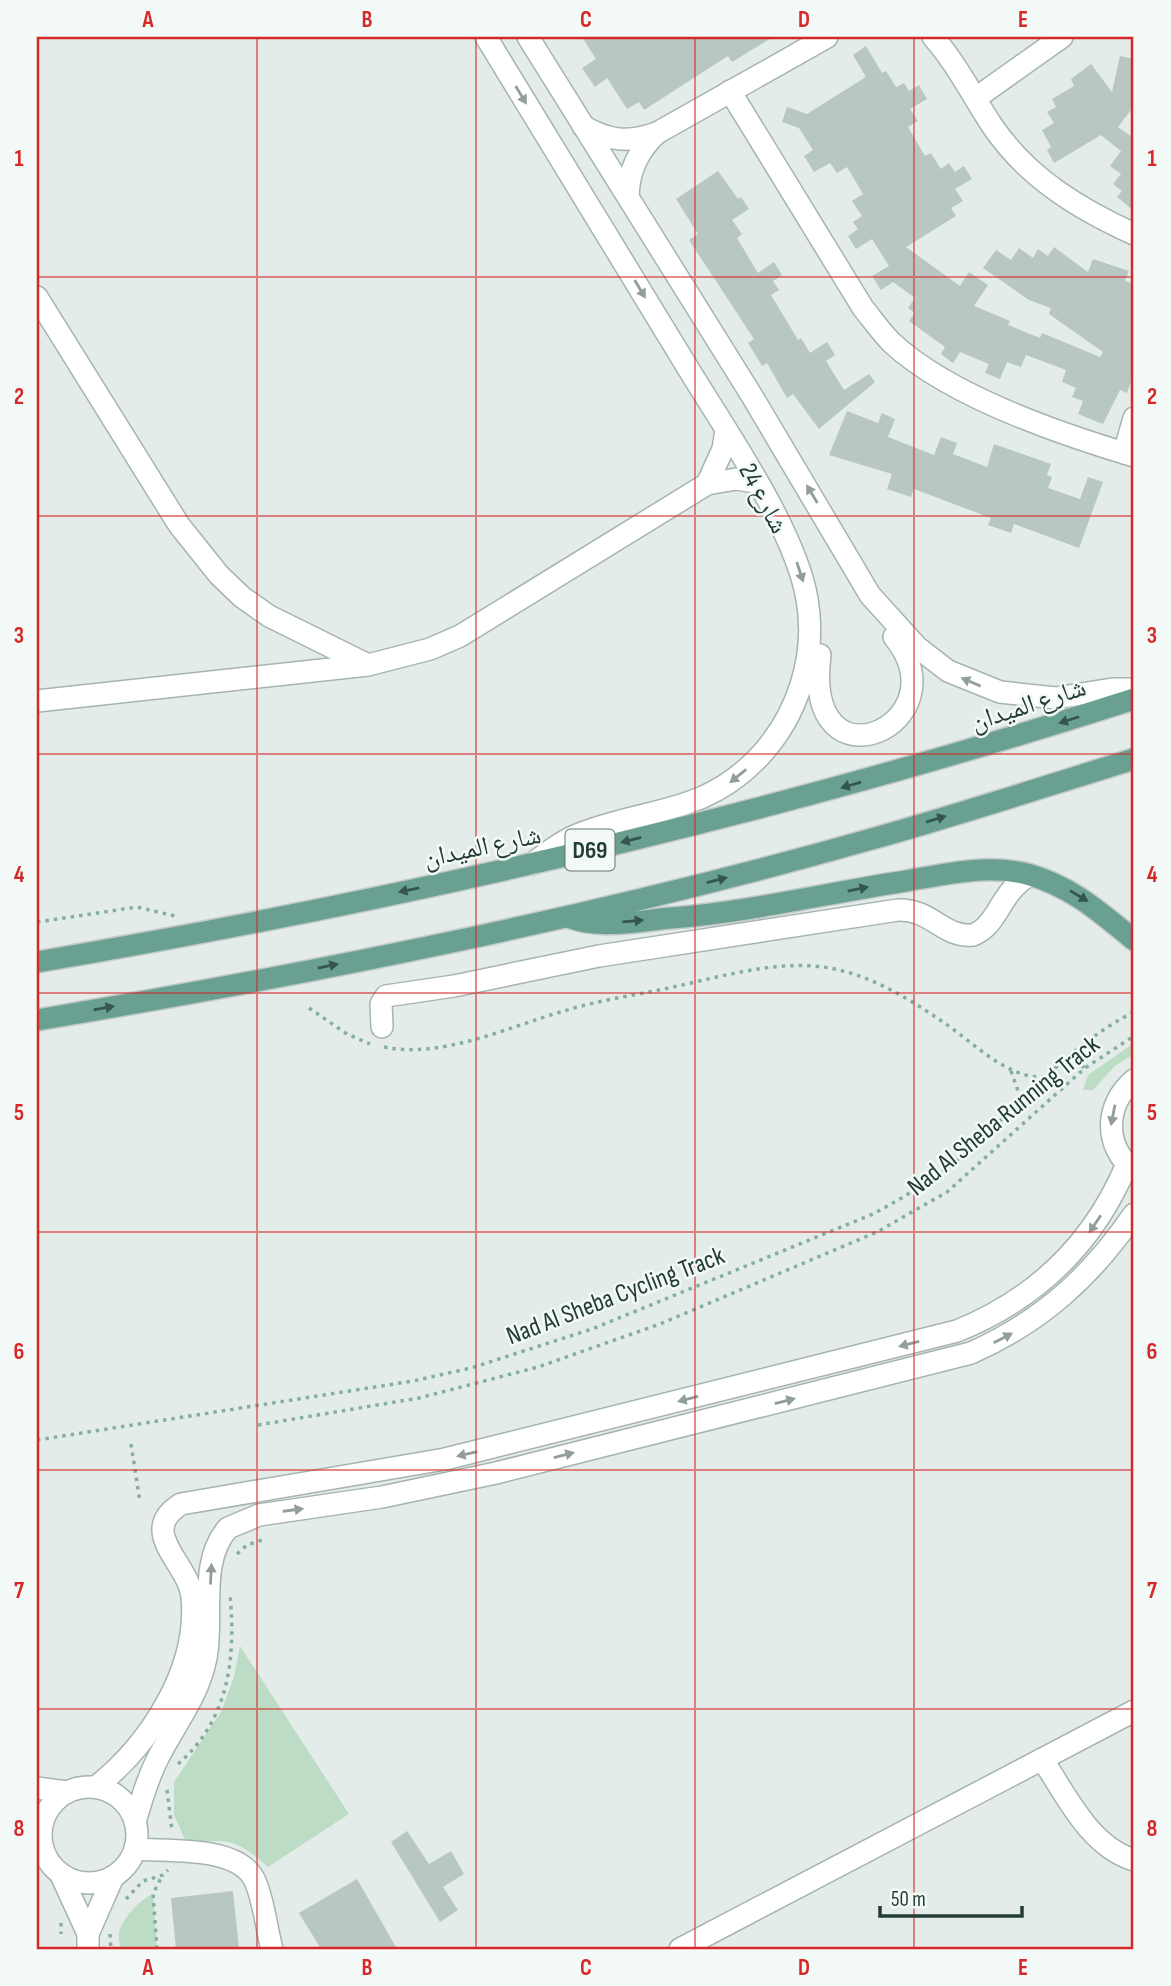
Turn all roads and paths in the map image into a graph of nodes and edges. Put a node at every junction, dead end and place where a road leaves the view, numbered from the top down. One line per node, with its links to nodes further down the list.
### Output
1 (486, 37): 14 (street, شارع 24, one-way to 14)
2 (528, 37): 8 (street, شارع 24)
3 (827, 37): 6 (street)
4 (1062, 37): 7 (street)
5 (938, 40): 7 (street)
6 (730, 91): 9 (street); 15 (street)
7 (973, 92): 11 (street)
8 (583, 126): 9 (street); 10 (street, شارع 24)
9 (657, 133): 10 (street)
10 (628, 196): 18 (street, شارع 24, one-way to 10)
11 (1134, 234)
12 (37, 297): 20 (street)
13 (1134, 418): 15 (street)
14 (726, 430): 16 (street, شارع 24); 17 (street)
15 (1129, 454)
16 (756, 482): 17 (street); 19 (street, شارع 24, one-way to 19)
17 (707, 484): 20 (street)
18 (870, 595): 19 (street); 21 (street, شارع 24, one-way to 18)
19 (809, 624): 25 (street, شارع 24, one-way to 25)
20 (368, 665): 23 (street)
21 (1134, 690)
22 (1134, 699): 25 (main road, شارع الميدان / D69, one-way to 25)
23 (37, 701)
24 (1134, 759): 29 (main road, D69, one-way to 24)
25 (531, 865): 33 (main road, شارع الميدان / D69, one-way to 33)
26 (985, 869): 27 (main road); 28 (street); 29 (main road, one-way to 26)
27 (1030, 875): 28 (street); 32 (main road, one-way to 32)
28 (1000, 905): 37 (street)
29 (566, 917): 36 (main road, D69, one-way to 29)
30 (37, 922): 31 (path)
31 (185, 923)
32 (1134, 940)
33 (37, 962)
34 (309, 1007): 41 (path)
35 (1134, 1012): 39 (path, Nad Al Sheba Cycling Track)
36 (37, 1020)
37 (382, 1027)
38 (1134, 1037): 40 (path, Nad Al Sheba Running Track)
39 (1073, 1052): 40 (path); 42 (path, Nad Al Sheba Cycling Track)
40 (1085, 1068): 48 (path, Nad Al Sheba Running Track)
41 (1010, 1069): 42 (path); 44 (path)
42 (1045, 1077): 44 (path, Nad Al Sheba Cycling Track)
43 (1134, 1080): 45 (street, one-way to 45)
44 (1021, 1100): 49 (path, Nad Al Sheba Cycling Track)
45 (1131, 1167): 52 (street, one-way to 52)
46 (1134, 1214): 47 (street)
47 (1127, 1232): 54 (street, one-way to 47)
48 (258, 1424)
49 (37, 1440)
50 (131, 1444): 51 (path)
51 (139, 1502)
52 (186, 1574): 53 (street); 56 (street)
53 (171, 1694): 54 (street); 56 (street)
54 (196, 1705): 62 (street)
55 (1134, 1711): 57 (street)
56 (131, 1754): 58 (street)
57 (1042, 1759): 64 (street); 75 (street)
58 (96, 1787): 60 (street); 62 (street)
59 (37, 1788): 60 (street)
60 (67, 1792): 61 (street)
61 (39, 1822): 66 (street)
62 (135, 1822): 63 (street)
63 (135, 1849): 68 (street); 74 (street)
64 (1134, 1860)
65 (170, 1867): 67 (path)
66 (61, 1875): 68 (street); 71 (street)
67 (163, 1875): 69 (path); 73 (path)
68 (113, 1877): 71 (street)
69 (125, 1899)
70 (113, 1923): 72 (path)
71 (88, 1942)
72 (111, 1949)
73 (157, 1949)
74 (272, 1949)
75 (680, 1949)

